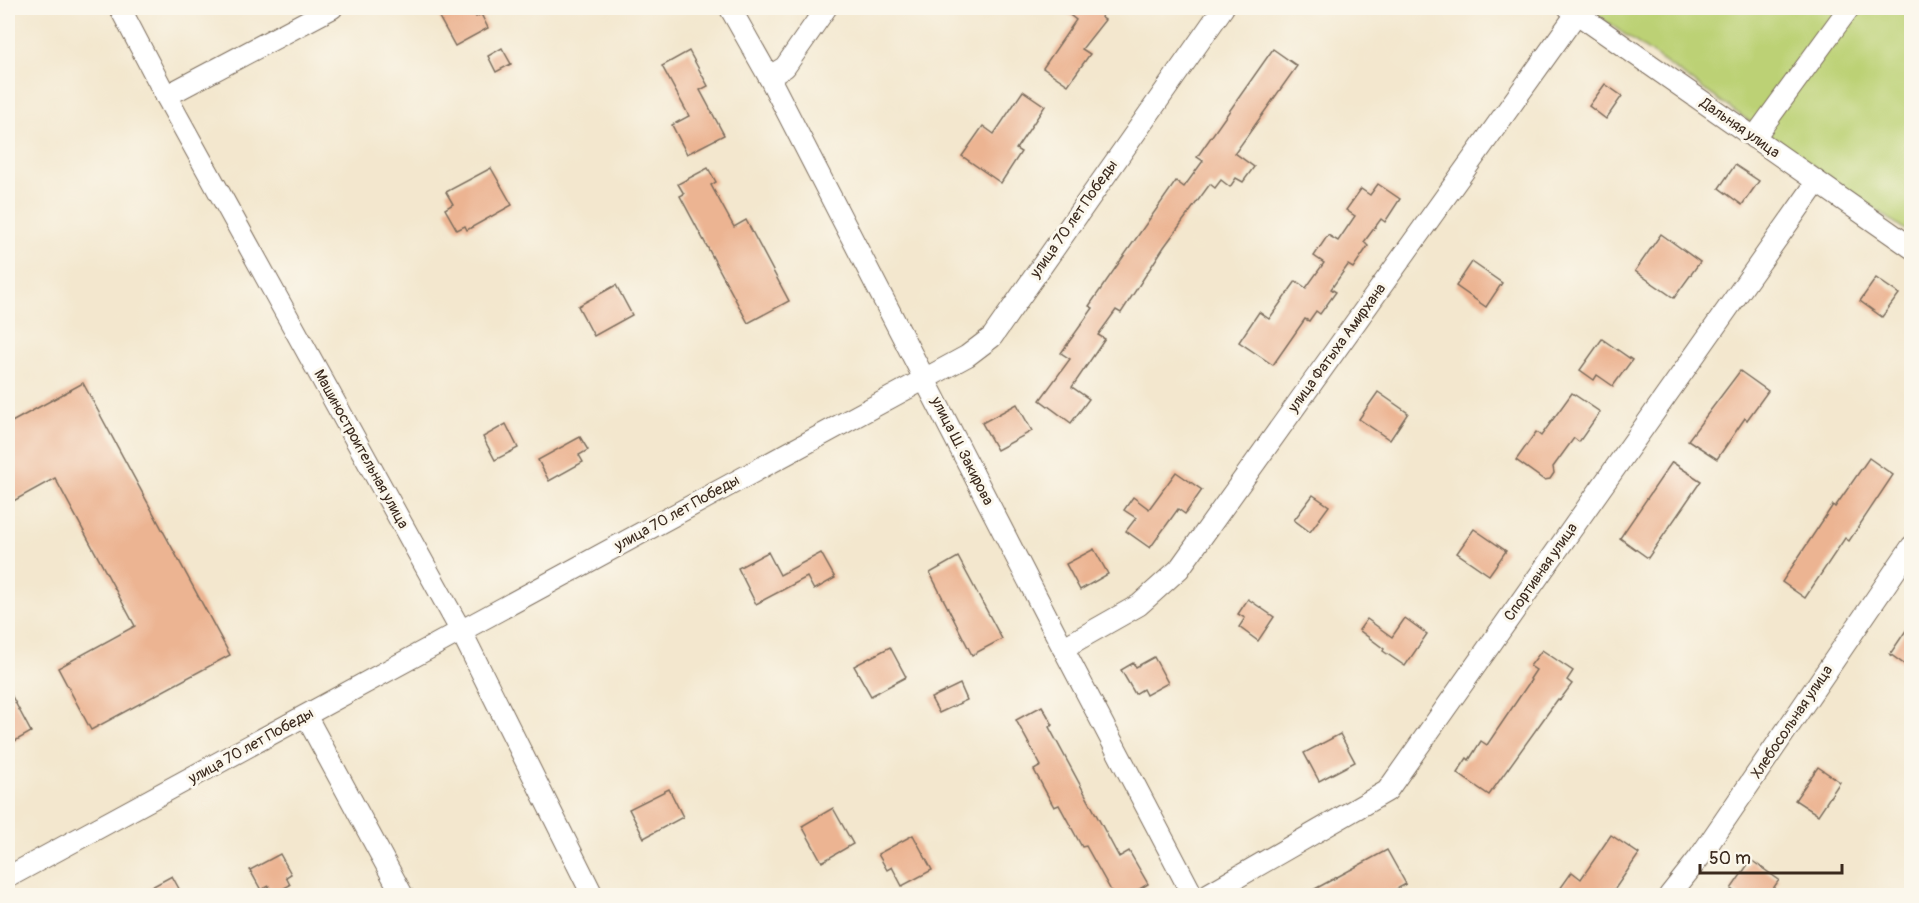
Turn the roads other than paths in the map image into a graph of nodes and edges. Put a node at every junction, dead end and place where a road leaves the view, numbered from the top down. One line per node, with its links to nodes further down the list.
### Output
1 (120, 8): 9 (street, Машиностроительная улица)
2 (332, 8): 9 (street)
3 (730, 8): 8 (street, улица Ш. Закирова)
4 (826, 8): 8 (street)
5 (1223, 8): 13 (street, улица 70 лет Победы)
6 (1849, 8): 10 (street)
7 (1573, 10): 10 (street, Дальняя улица); 16 (street, улица Фатыха Амирхана)
8 (769, 77): 13 (street, улица Ш. Закирова)
9 (166, 96): 15 (street, Машиностроительная улица)
10 (1754, 138): 11 (street, Дальняя улица)
11 (1817, 182): 12 (street, Дальняя улица); 22 (street, Спортивная улица)
12 (1911, 248)
13 (924, 379): 15 (street, улица 70 лет Победы); 16 (street, улица Ш. Закирова)
14 (1911, 546): 23 (street, Хлебосольная улица)
15 (461, 631): 17 (street, улица 70 лет Победы); 20 (street, Машиностроительная улица)
16 (1063, 648): 21 (street, улица Ш. Закирова)
17 (306, 716): 18 (street, улица 70 лет Победы); 19 (street)
18 (8, 877)
19 (403, 896)
20 (593, 896)
21 (1192, 896)
22 (1205, 896)
23 (1669, 896)

